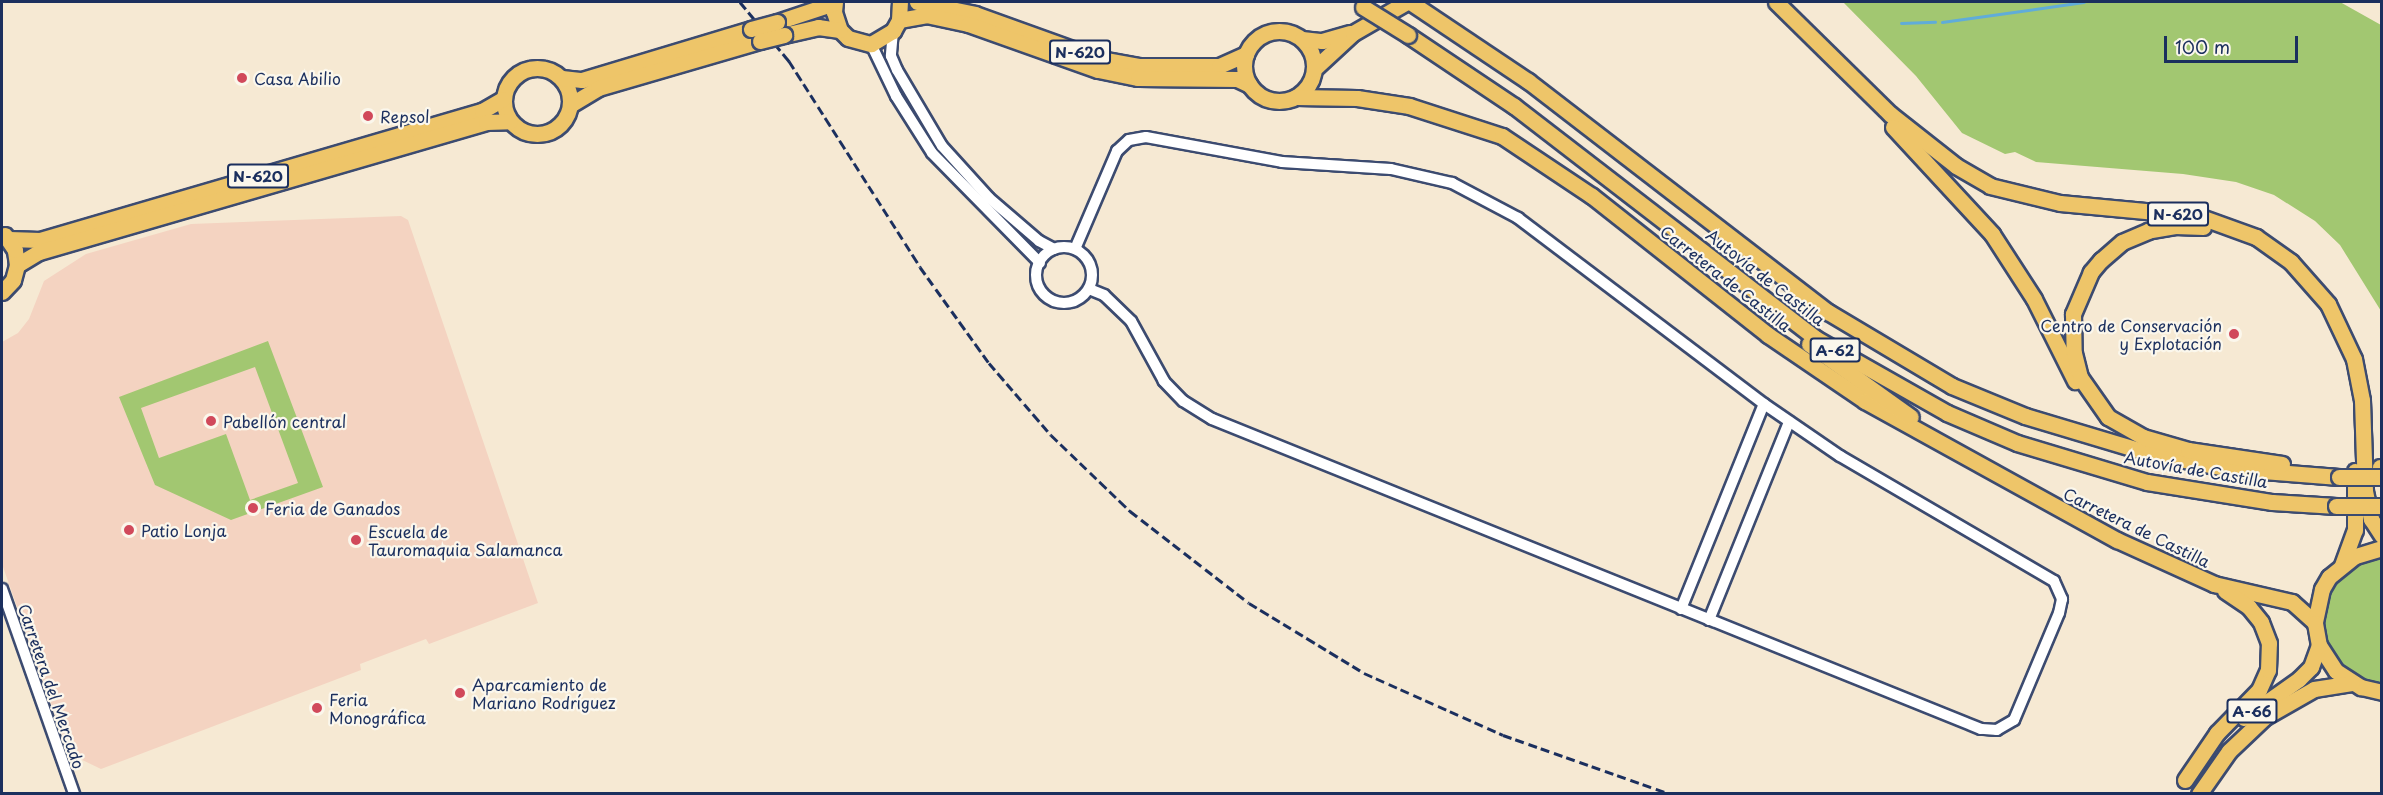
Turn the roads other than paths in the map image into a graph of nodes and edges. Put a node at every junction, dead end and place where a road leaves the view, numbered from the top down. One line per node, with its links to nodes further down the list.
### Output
1 (835, 2): 7 (highway); 9 (highway)
2 (900, 2): 8 (highway)
3 (917, 2): 15 (highway, N-620)
4 (1408, 2): 10 (highway, N-620); 36 (highway, Autovía de Castilla / A-62)
5 (1776, 2): 12 (highway, N-620)
6 (1358, 4): 26 (highway, Autovía de Castilla / A-62, bridge)
7 (792, 25): 9 (highway); 11 (highway, bridge)
8 (896, 26): 14 (highway, N-620); 18 (highway, N-620); 24 (street)
9 (840, 30): 14 (highway)
10 (1353, 33): 13 (highway, N-620); 16 (highway, N-620)
11 (756, 35): 17 (highway); 21 (highway)
12 (1812, 38): 33 (highway); 38 (highway, N-620)
13 (1302, 39): 15 (highway, N-620); 16 (highway)
14 (871, 44): 27 (street)
15 (1246, 54): 18 (highway)
16 (1314, 69): 19 (highway, N-620)
17 (562, 78): 20 (highway); 21 (highway)
18 (1250, 85): 19 (highway, N-620)
19 (1296, 97): 34 (highway, Carretera de Castilla)
20 (504, 99): 22 (highway); 23 (highway, N-620)
21 (570, 105): 22 (highway)
22 (510, 121): 28 (highway, N-620)
23 (5, 236): 28 (highway, N-620)
24 (1054, 249): 25 (street); 27 (street)
25 (1075, 249): 29 (street); 31 (street)
26 (1704, 252): 34 (highway); 37 (highway, Autovía de Castilla / A-62, bridge)
27 (1040, 263): 29 (street)
28 (17, 265): 30 (highway)
29 (1089, 289): 43 (street)
30 (2, 292)
31 (1764, 404): 32 (street); 43 (street)
32 (1789, 422): 44 (street); 44 (street)
33 (2297, 466): 36 (highway); 40 (highway)
34 (1986, 468): 41 (highway, Carretera de Castilla)
35 (2381, 471): 36 (highway, Autovía de Castilla / A-62, bridge)
36 (2339, 472)
37 (2382, 506)
38 (2382, 536)
39 (2382, 548): 40 (highway)
40 (2342, 565): 45 (highway)
41 (2214, 584): 45 (highway, Carretera de Castilla); 49 (highway)
42 (2, 589): 50 (street, Carretera del Mercado)
43 (1681, 609): 44 (street)
44 (1709, 620)
45 (2315, 623): 46 (highway)
46 (2319, 645): 47 (highway); 49 (highway, A-66)
47 (2352, 683): 48 (highway); 51 (highway, A-66)
48 (2382, 692)
49 (2181, 787)
50 (74, 794)
51 (2199, 794)

